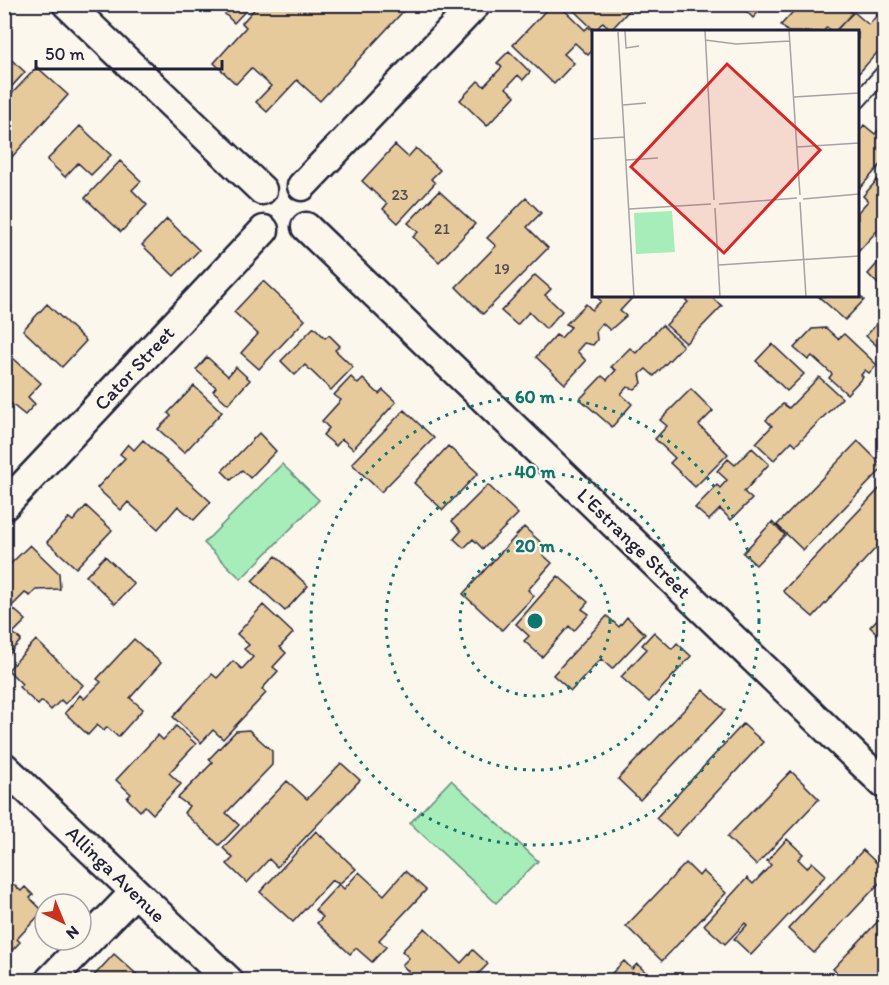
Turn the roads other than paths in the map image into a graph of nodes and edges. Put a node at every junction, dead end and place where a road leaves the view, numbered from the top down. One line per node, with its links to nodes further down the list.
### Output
1 (67, 4): 6 (street)
2 (476, 4): 5 (street)
3 (885, 72): 4 (lane)
4 (859, 100)
5 (302, 186): 6 (street); 7 (street)
6 (262, 190): 8 (street)
7 (306, 227): 8 (street); 11 (street, L'Estrange Street)
8 (264, 230): 9 (street, Cator Street)
9 (4, 506)
10 (4, 767): 12 (street, Allinga Avenue)
11 (885, 784)
12 (135, 892): 13 (street); 14 (street, Allinga Avenue)
13 (50, 981)
14 (228, 981)

